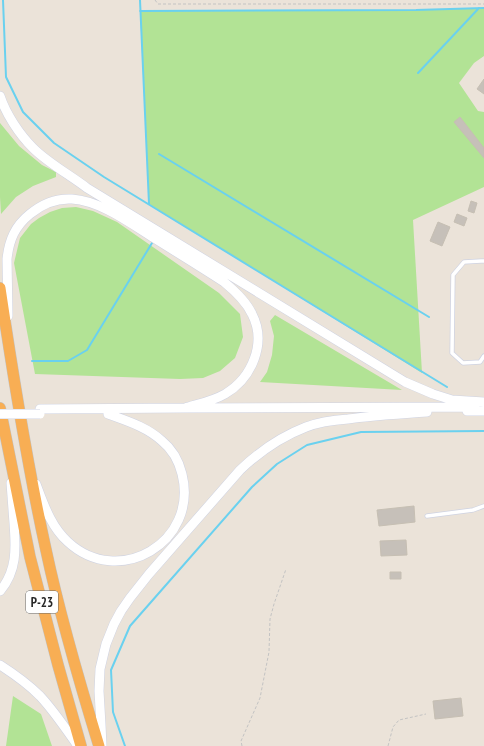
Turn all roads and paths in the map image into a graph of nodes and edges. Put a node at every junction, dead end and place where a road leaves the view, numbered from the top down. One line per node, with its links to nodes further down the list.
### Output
1 (155, 0): 2 (path)
2 (484, 4)
3 (0, 96): 8 (main road)
4 (484, 261): 7 (lane)
5 (0, 288): 6 (highway, Р-23)
6 (9, 350): 10 (main road); 18 (highway, Р-23)
7 (484, 356)
8 (484, 402)
9 (484, 407): 10 (main road)
10 (185, 408): 13 (main road)
11 (0, 409): 13 (main road); 17 (highway, Р-23)
12 (484, 411): 14 (main road)
13 (40, 412): 15 (main road, bridge); 16 (main road)
14 (427, 412): 16 (main road); 27 (main road)
15 (0, 414)
16 (108, 414): 18 (main road)
17 (9, 456): 22 (main road); 26 (highway, Р-23)
18 (29, 470): 27 (highway, Р-23)
19 (484, 506): 20 (lane)
20 (427, 516)
21 (286, 569): 28 (path)
22 (0, 591)
23 (0, 665): 25 (main road)
24 (426, 714): 29 (path)
25 (78, 746)
26 (81, 746)
27 (100, 746)
28 (242, 746)
29 (388, 746)

